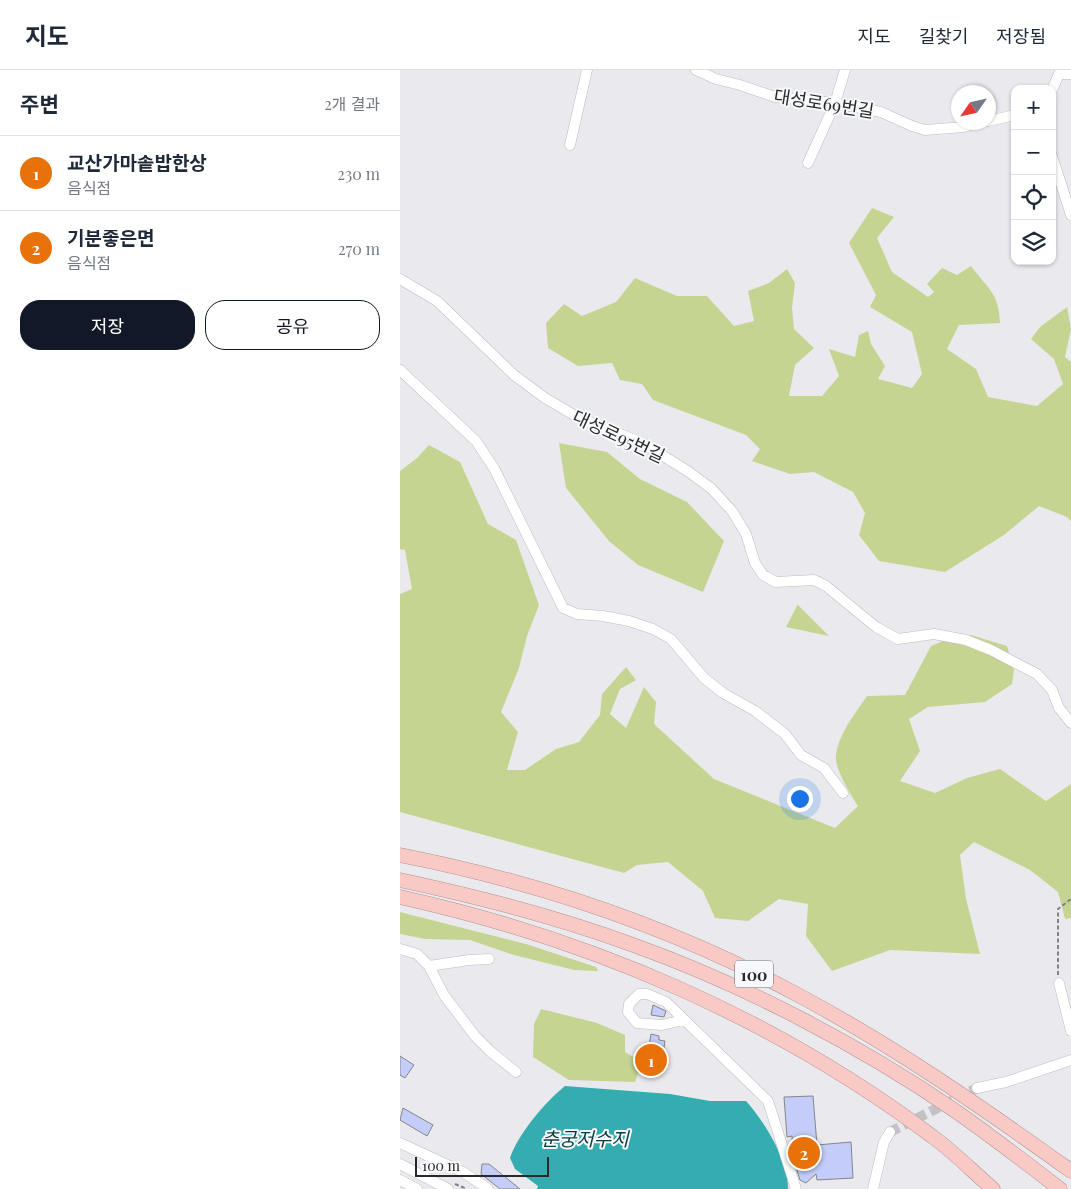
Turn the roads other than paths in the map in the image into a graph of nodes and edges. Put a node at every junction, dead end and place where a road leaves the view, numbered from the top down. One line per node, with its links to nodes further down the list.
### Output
1 (587, 70): 10 (street)
2 (696, 70): 6 (street, 대성로69번길)
3 (844, 70): 6 (street)
4 (1071, 74): 5 (street)
5 (1054, 85)
6 (835, 103): 9 (street, 대성로69번길); 11 (street)
7 (1011, 116): 8 (street)
8 (996, 119)
9 (951, 128)
10 (570, 145)
11 (808, 163)
12 (1056, 168): 13 (street)
13 (1071, 215)
14 (400, 279): 16 (street, 대성로95번길)
15 (400, 370): 17 (street)
16 (1071, 722)
17 (843, 793)
18 (400, 855): 33 (highway, 100)
19 (400, 880): 41 (highway, 100)
20 (400, 897): 40 (highway, 100)
21 (400, 950): 23 (street)
22 (490, 959): 23 (street)
23 (430, 966): 28 (street)
24 (1059, 983): 26 (street)
25 (683, 1020): 25 (street); 38 (street)
26 (1071, 1031)
27 (1071, 1060): 29 (street)
28 (516, 1072)
29 (977, 1088)
30 (890, 1132): 39 (street)
31 (400, 1142): 37 (street)
32 (400, 1164): 36 (street)
33 (1071, 1171)
34 (400, 1180): 35 (street)
35 (417, 1189)
36 (448, 1189)
37 (488, 1189)
38 (796, 1189)
39 (873, 1189)
40 (993, 1189)
41 (1060, 1189)

